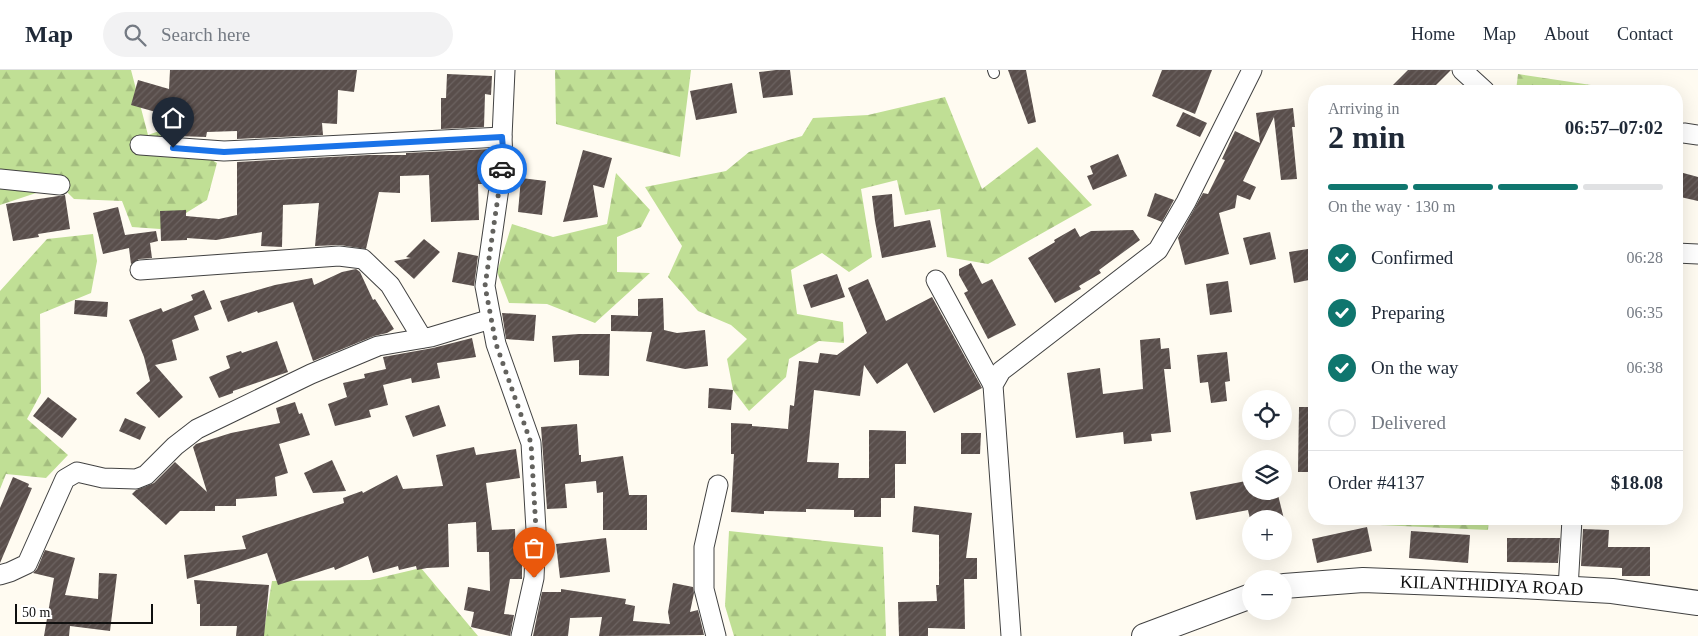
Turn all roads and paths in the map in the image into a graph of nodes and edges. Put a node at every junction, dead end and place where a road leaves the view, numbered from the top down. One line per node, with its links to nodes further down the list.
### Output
1 (505, 70): 5 (street)
2 (1252, 70): 15 (street)
3 (1462, 70): 4 (street)
4 (1478, 85)
5 (502, 137): 6 (street); 13 (street)
6 (140, 145)
7 (0, 179): 8 (street)
8 (60, 185)
9 (1683, 253): 10 (street)
10 (1698, 254)
11 (140, 270): 14 (street)
12 (936, 280): 15 (street)
13 (491, 319): 14 (street); 23 (street)
14 (422, 338): 18 (street)
15 (994, 385): 25 (street)
16 (718, 485): 24 (street)
17 (1572, 525): 20 (street)
18 (0, 575)
19 (1292, 585): 20 (street, KILANTHIDIYA ROAD)
20 (1568, 589): 22 (street, KILANTHIDIYA ROAD)
21 (1242, 599): 26 (street)
22 (1698, 603)
23 (521, 636)
24 (716, 636)
25 (1011, 636)
26 (1144, 636)

